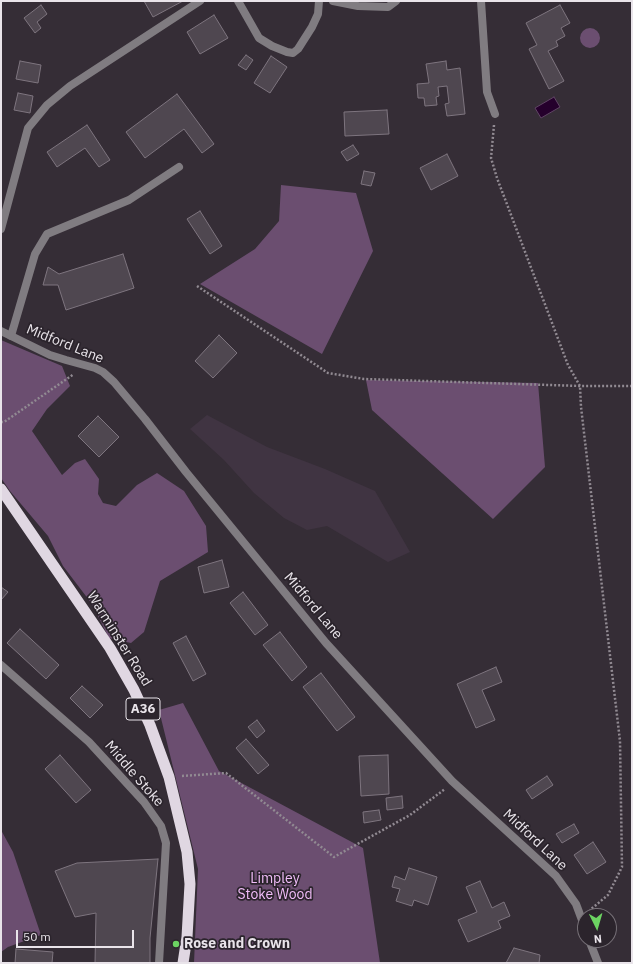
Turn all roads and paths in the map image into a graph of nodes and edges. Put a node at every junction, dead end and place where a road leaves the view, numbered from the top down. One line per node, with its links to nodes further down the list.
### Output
1 (200, 1): 9 (street)
2 (238, 1): 3 (street)
3 (319, 1)
4 (332, 1): 5 (street)
5 (396, 1)
6 (481, 1): 7 (street)
7 (495, 114): 14 (path)
8 (179, 167): 12 (street)
9 (1, 229)
10 (197, 286): 14 (path)
11 (1, 331): 12 (street, Midford Lane)
12 (11, 336): 13 (street, Midford Lane)
13 (86, 365): 16 (path); 20 (street, Midford Lane)
14 (580, 386): 15 (path); 22 (path)
15 (632, 386)
16 (1, 422)
17 (1, 489): 19 (highway, Warminster Road / A36)
18 (1, 665): 24 (street, Middle Stoke)
19 (169, 777): 20 (path); 25 (highway, Warminster Road / A36)
20 (452, 781): 21 (street, Midford Lane)
21 (578, 908)
22 (591, 908)
23 (592, 948): 26 (street)
24 (159, 963)
25 (183, 963)
26 (598, 963)

